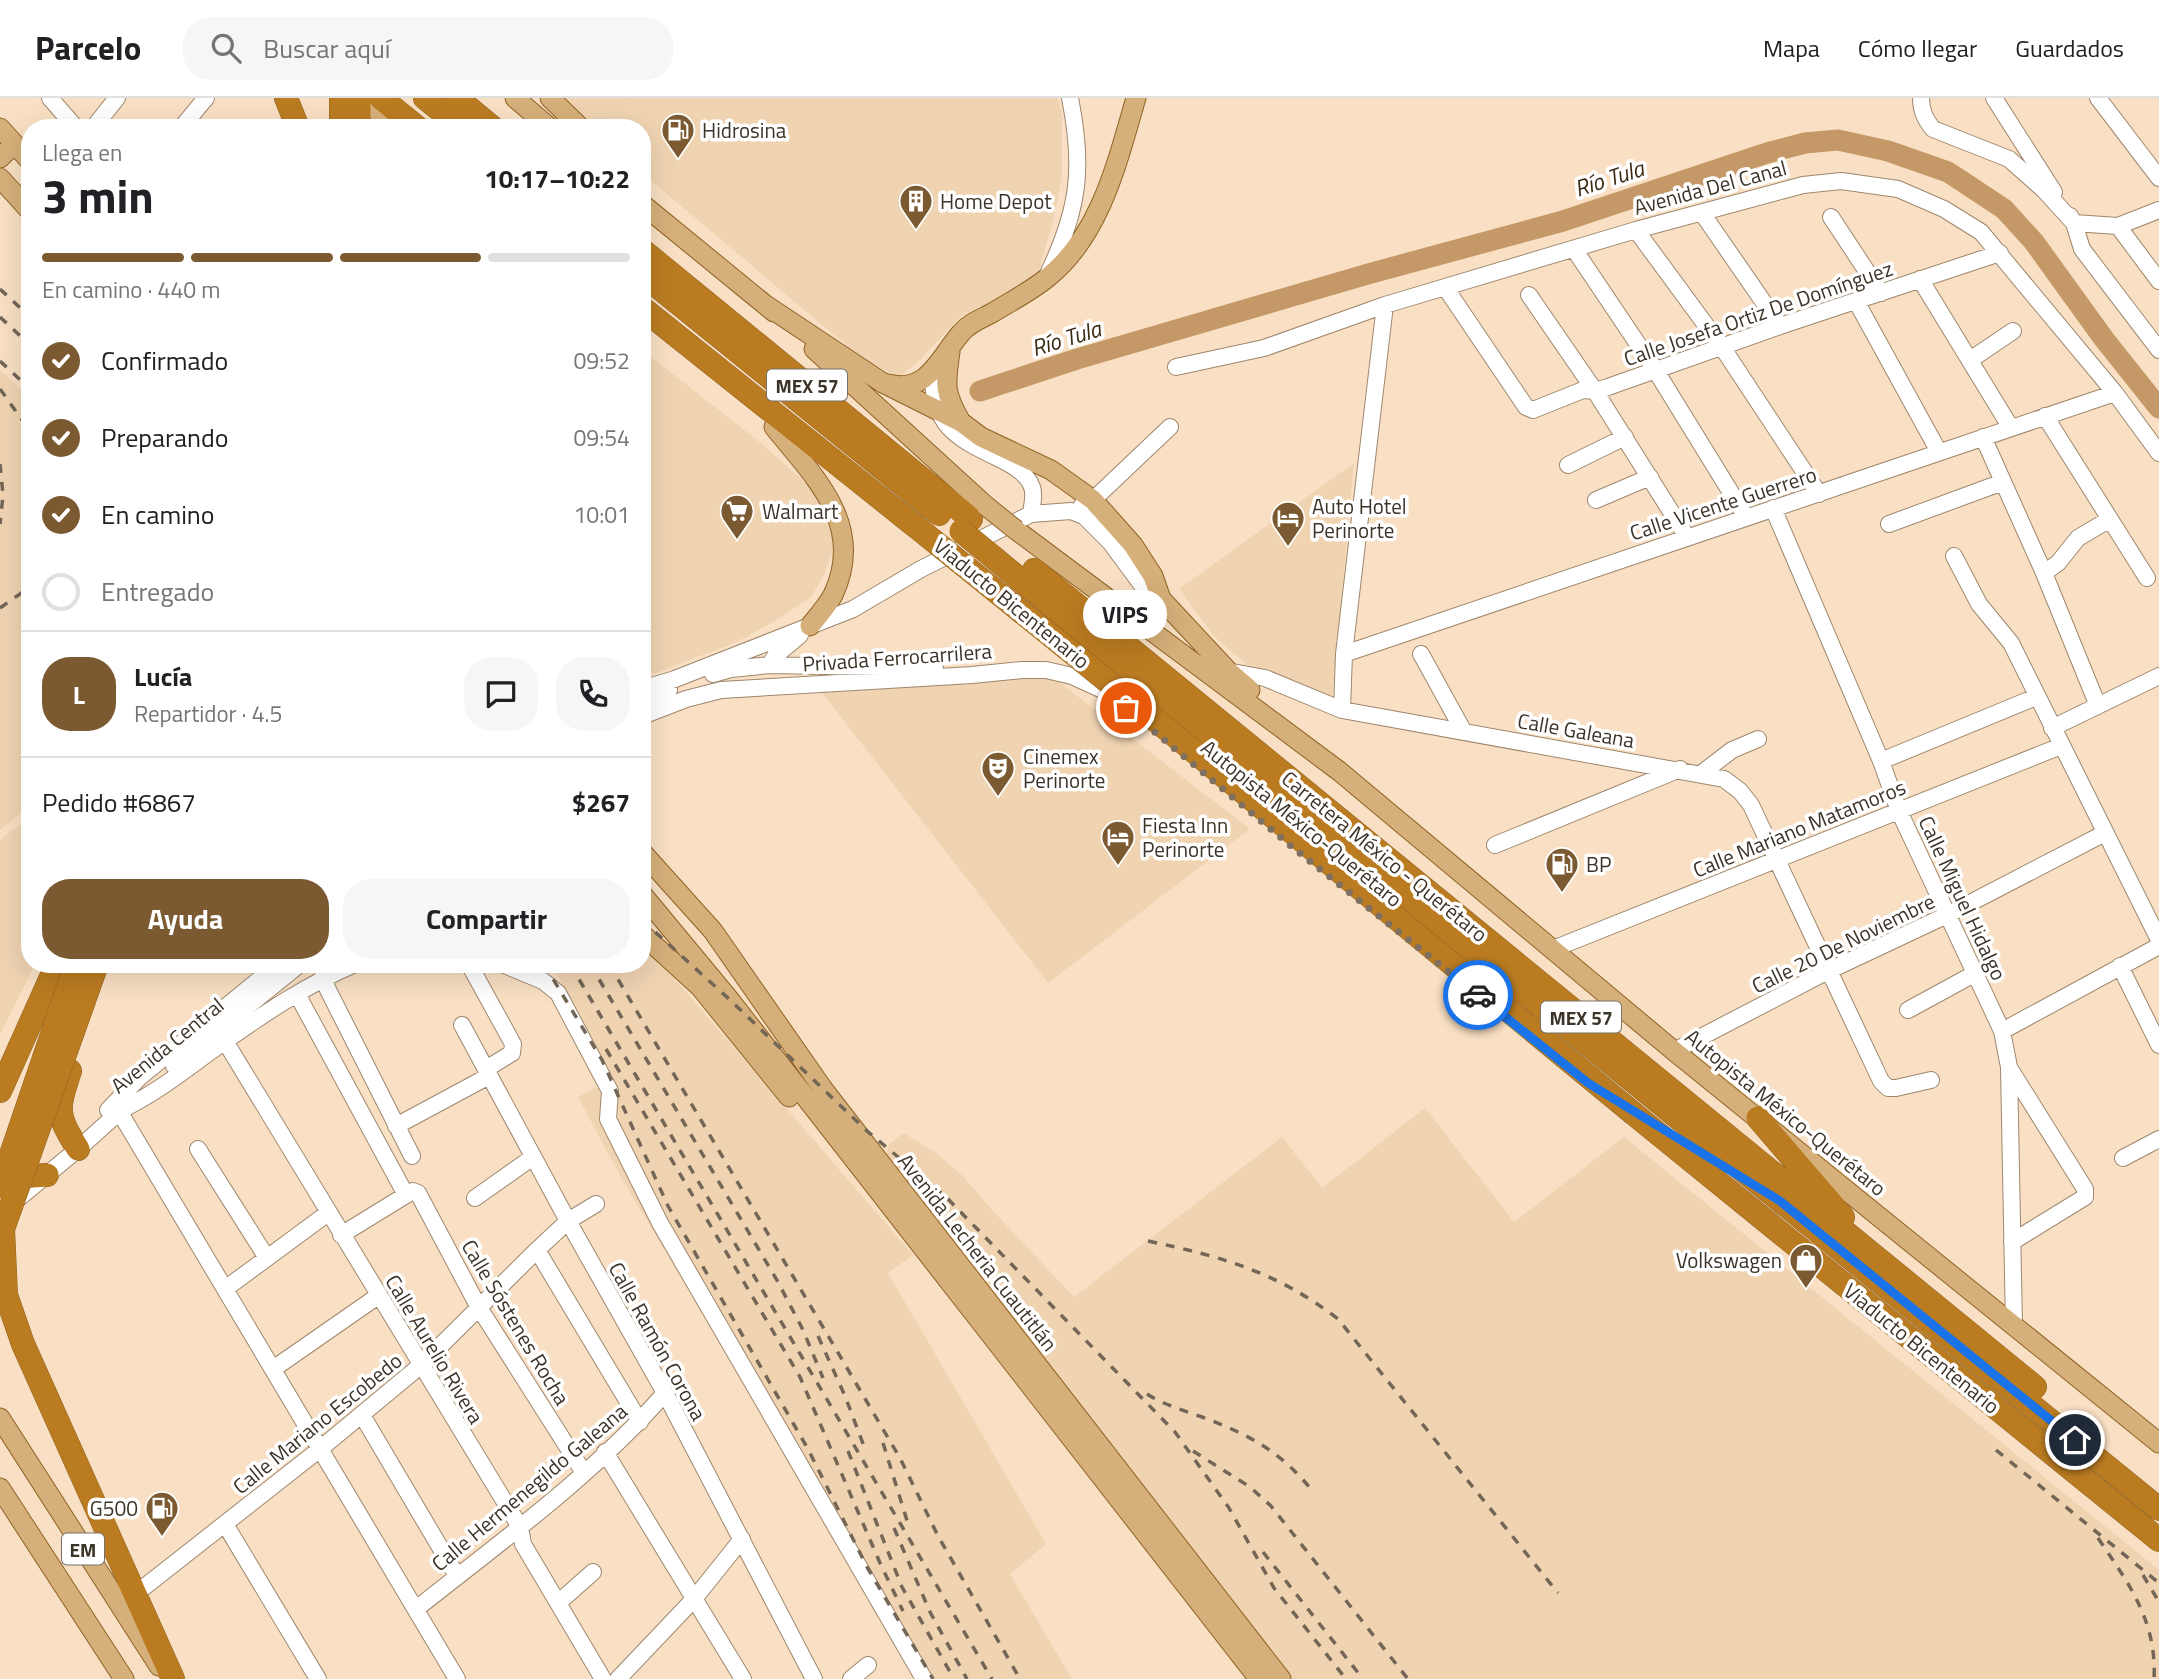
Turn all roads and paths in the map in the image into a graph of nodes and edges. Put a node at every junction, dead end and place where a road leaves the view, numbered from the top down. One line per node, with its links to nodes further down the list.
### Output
1 (50, 98): 17 (street)
2 (117, 98): 18 (street)
3 (206, 98): 19 (street)
4 (286, 98): 20 (highway)
5 (341, 98): 21 (highway)
6 (360, 98): 22 (highway); 23 (main road)
7 (381, 98): 24 (highway)
8 (425, 98): 25 (highway)
9 (457, 98): 26 (highway)
10 (515, 98): 27 (main road)
11 (550, 98): 28 (main road)
12 (1070, 98): 44 (street)
13 (1136, 98): 44 (main road)
14 (1921, 98): 38 (street)
15 (1994, 98): 38 (street)
16 (2098, 98): 32 (street)
17 (68, 119)
18 (100, 119)
19 (188, 119)
20 (294, 119)
21 (341, 119)
22 (359, 119)
23 (387, 119)
24 (407, 119)
25 (451, 119)
26 (482, 119)
27 (540, 119)
28 (572, 119)
29 (0, 128): 30 (main road)
30 (7, 151)
31 (0, 178): 33 (main road)
32 (2159, 178)
33 (21, 201)
34 (2159, 210): 39 (street)
35 (651, 211): 52 (main road)
36 (1702, 213): 40 (street, Avenida Del Canal); 42 (street, Avenida Del Canal); 55 (street)
37 (1830, 217): 49 (street)
38 (2074, 223): 39 (street); 60 (street)
39 (2118, 226): 47 (street)
40 (1636, 230): 41 (street, Avenida Del Canal); 59 (street)
41 (1574, 249): 48 (street, Avenida Del Canal); 64 (street)
42 (2000, 253): 45 (street, Calle Josefa Ortiz De Domínguez); 67 (street, Avenida Del Canal)
43 (651, 257): 88 (highway, Carretera México - Querétaro / MEX 57)
44 (1046, 279): 58 (main road)
45 (1920, 279): 49 (street, Calle Josefa Ortiz De Domínguez); 61 (street)
46 (651, 281): 88 (highway, Carretera México - Querétaro / MEX 57)
47 (2159, 281)
48 (1445, 287): 53 (street, Avenida Del Canal); 66 (street, Calle Josefa Ortiz De Domínguez)
49 (1881, 293): 51 (street, Calle Josefa Ortiz De Domínguez)
50 (1529, 295): 66 (street)
51 (1856, 301): 55 (street, Calle Josefa Ortiz De Domínguez); 76 (street)
52 (764, 304): 65 (main road); 88 (main road)
53 (1385, 305): 62 (street, Avenida Del Canal); 98 (street)
54 (651, 315): 157 (highway, Viaducto Bicentenario, bridge)
55 (1780, 326): 59 (street, Calle Josefa Ortiz De Domínguez)
56 (651, 329): 71 (main road)
57 (2013, 331): 61 (street)
58 (951, 347): 63 (main road); 70 (main road)
59 (1722, 347): 64 (street, Calle Josefa Ortiz De Domínguez); 81 (street)
60 (2159, 349)
61 (1969, 360): 73 (street)
62 (1175, 367)
63 (933, 370): 65 (main road); 68 (street)
64 (1656, 371): 66 (street, Calle Josefa Ortiz De Domínguez); 87 (street)
65 (883, 383): 68 (main road)
66 (1594, 391): 74 (street)
67 (2115, 393): 69 (street, Calle Vicente Guerrero); 77 (street, Avenida Del Canal)
68 (937, 412): 70 (main road); 86 (street)
69 (2045, 416): 73 (street, Calle Vicente Guerrero); 89 (street)
70 (961, 422): 82 (main road)
71 (774, 426): 97 (main road); 106 (main road, Autopista México-Querétaro)
72 (1171, 427): 82 (street)
73 (2011, 428): 75 (street, Calle Vicente Guerrero)
74 (1625, 437): 78 (street); 79 (street)
75 (1983, 437): 76 (street, Calle Vicente Guerrero); 80 (street)
76 (1939, 452): 81 (street, Calle Vicente Guerrero)
77 (2159, 453)
78 (1568, 465)
79 (1650, 477): 83 (street); 91 (street)
80 (2003, 482): 90 (street); 94 (street)
81 (1819, 494): 84 (street, Calle Vicente Guerrero)
82 (1093, 500): 85 (street); 96 (main road)
83 (1596, 500)
84 (1773, 508): 87 (street, Calle Vicente Guerrero); 117 (street, Calle Miguel Hidalgo)
85 (1071, 511): 86 (street); 96 (street)
86 (1031, 514): 97 (street, Privada Ferrocarrilera)
87 (1746, 517): 91 (street, Calle Vicente Guerrero)
88 (973, 519): 92 (highway, Carretera México - Querétaro / MEX 57)
89 (2110, 519): 94 (street); 95 (street)
90 (1889, 524)
91 (1687, 537): 98 (street, Calle Vicente Guerrero)
92 (1004, 544): 102 (main road, Autopista México-Querétaro); 114 (highway, Carretera México - Querétaro / MEX 57); 185 (highway, Carretera México - Querétaro / MEX 57)
93 (1954, 556): 107 (street)
94 (2044, 573): 109 (street)
95 (2147, 578)
96 (1161, 599): 101 (main road)
97 (810, 626): 100 (street); 105 (street, Privada Ferrocarrilera)
98 (1344, 654): 110 (street)
99 (1421, 654): 113 (street)
100 (770, 665): 103 (street); 108 (street)
101 (1228, 671): 102 (street, Calle Galeana); 110 (street, Calle Galeana); 119 (main road)
102 (1208, 673): 119 (main road, Autopista México-Querétaro)
103 (972, 675): 106 (street, Privada Ferrocarrilera); 111 (street, Privada Ferrocarrilera)
104 (2159, 677): 109 (street)
105 (651, 686)
106 (1107, 692): 128 (main road, Autopista México-Querétaro)
107 (2036, 697): 112 (street); 117 (street)
108 (651, 698)
109 (2098, 706): 112 (street)
110 (1342, 710): 113 (street, Calle Galeana)
111 (651, 713)
112 (2052, 728): 116 (street)
113 (1464, 732): 118 (street, Calle Galeana)
114 (1210, 737): 128 (highway); 176 (highway, Carretera México - Querétaro / MEX 57)
115 (1758, 739): 120 (street)
116 (2061, 746): 121 (street, Calle Mariano Matamoros); 122 (street)
117 (1881, 761): 121 (street, Calle Miguel Hidalgo)
118 (1681, 769): 120 (street, Calle Galeana); 123 (street)
119 (1339, 771): 132 (main road, Autopista México-Querétaro)
120 (1702, 773): 124 (street, Calle Galeana)
121 (1899, 811): 124 (street, Calle Mariano Matamoros); 127 (street, Calle Miguel Hidalgo)
122 (2105, 833): 127 (street, Calle 20 De Noviembre); 129 (street)
123 (1495, 845)
124 (1777, 859): 132 (street, Calle Mariano Matamoros); 134 (street, Calle Galeana)
125 (651, 862): 216 (main road, Avenida Lecheria Cuautitlán)
126 (651, 905): 165 (main road, Avenida Lecheria Cuautitlán)
127 (1947, 915): 134 (street, Calle 20 De Noviembre); 145 (street, Calle Miguel Hidalgo)
128 (1385, 920): 157 (main road, Autopista México-Querétaro)
129 (2159, 940)
130 (651, 942): 165 (main road)
131 (2159, 946): 133 (street)
132 (1553, 948): 153 (main road, Autopista México-Querétaro)
133 (2120, 966): 150 (street); 152 (street)
134 (1828, 971): 153 (street, Calle 20 De Noviembre); 158 (street, Calle Galeana)
135 (57, 973): 155 (highway)
136 (58, 973): 159 (highway)
137 (58, 973): 172 (highway, bridge)
138 (94, 973): 180 (highway, bridge)
139 (105, 973): 164 (highway)
140 (267, 973): 164 (street, Avenida Central)
141 (289, 973): 160 (street, Avenida Central)
142 (334, 973): 146 (street)
143 (473, 973): 156 (street)
144 (524, 973): 227 (street)
145 (1975, 974): 148 (street); 150 (street, Calle Miguel Hidalgo)
146 (322, 978): 147 (street); 162 (street)
147 (297, 994): 151 (street); 174 (street, Calle Sóstenes Rocha)
148 (1908, 1010)
149 (462, 1025): 156 (street, Calle Ramón Corona)
150 (2001, 1031): 154 (street, Calle Miguel Hidalgo)
151 (225, 1041): 160 (street); 178 (street, Calle Aurelio Rivera)
152 (2159, 1045)
153 (1674, 1051): 161 (main road, Autopista México-Querétaro)
154 (2009, 1068): 182 (street, Calle Miguel Hidalgo); 182 (street)
155 (0, 1070)
156 (487, 1072): 162 (street); 168 (street, Calle Ramón Corona)
157 (1587, 1079): 176 (highway); 206 (highway, Viaducto Bicentenario, bridge); 207 (main road, Autopista México-Querétaro)
158 (1931, 1080)
159 (0, 1091)
160 (119, 1111): 164 (street, Avenida Central); 186 (street)
161 (1758, 1118): 185 (highway); 189 (main road, Autopista México-Querétaro)
162 (396, 1126): 167 (street)
163 (2159, 1139): 169 (street)
164 (86, 1141): 171 (street, Avenida Central)
165 (843, 1148): 216 (main road, Avenida Lecheria Cuautitlán)
166 (198, 1149): 184 (street)
167 (412, 1156)
168 (533, 1157): 175 (street); 179 (street, Calle Ramón Corona)
169 (2123, 1158)
170 (0, 1173): 171 (highway)
171 (47, 1175): 173 (street, Avenida Central)
172 (0, 1187)
173 (26, 1192): 180 (street, Avenida Central); 210 (street)
174 (411, 1193): 181 (street); 188 (street, Calle Sóstenes Rocha)
175 (475, 1198)
176 (1780, 1201): 202 (highway, Carretera México - Querétaro / MEX 57)
177 (596, 1204): 179 (street, Calle Mariano Escobedo)
178 (328, 1213): 181 (street, Calle Aurelio Rivera); 184 (street)
179 (568, 1221): 183 (street, Calle Mariano Escobedo); 192 (street, Calle Ramón Corona)
180 (1, 1227): 214 (highway)
181 (341, 1235): 187 (street, Calle Aurelio Rivera)
182 (2012, 1242): 189 (street, Calle Miguel Hidalgo)
183 (537, 1250): 188 (street, Calle Mariano Escobedo); 195 (street)
184 (267, 1258): 186 (street)
185 (1884, 1264): 201 (highway, Carretera México - Querétaro / MEX 57)
186 (225, 1289): 191 (street)
187 (378, 1296): 190 (street, Calle Aurelio Rivera); 191 (street)
188 (478, 1306): 190 (street, Calle Mariano Escobedo); 199 (street, Calle Sóstenes Rocha)
189 (2014, 1327): 196 (main road, Autopista México-Querétaro)
190 (420, 1366): 193 (street, Calle Mariano Escobedo); 204 (street, Calle Aurelio Rivera)
191 (273, 1369): 197 (street)
192 (665, 1394): 195 (street, Calle Hermenegildo Galeana); 205 (street, Calle Ramón Corona)
193 (362, 1416): 197 (street, Calle Mariano Escobedo); 209 (street)
194 (0, 1418): 218 (main road, EM)
195 (640, 1422): 198 (street, Calle Hermenegildo Galeana)
196 (2159, 1443)
197 (320, 1449): 203 (street, Calle Mariano Escobedo); 213 (street)
198 (605, 1452): 199 (street, Calle Hermenegildo Galeana); 211 (street)
199 (584, 1473): 204 (street, Calle Hermenegildo Galeana)
200 (0, 1488): 217 (main road, EM)
201 (2159, 1489)
202 (2159, 1509)
203 (225, 1524): 210 (street, Calle Mariano Escobedo); 220 (street)
204 (520, 1527): 209 (street, Calle Hermenegildo Galeana); 212 (street, Calle Aurelio Rivera)
205 (742, 1539): 211 (street); 225 (street, Calle Ramón Corona)
206 (2159, 1540)
207 (2159, 1553)
208 (593, 1572): 212 (street)
209 (457, 1576): 213 (street, Calle Hermenegildo Galeana)
210 (143, 1588): 214 (street)
211 (694, 1599): 223 (street); 224 (street)
212 (558, 1603): 222 (street, Calle Aurelio Rivera)
213 (416, 1609): 221 (street)
214 (151, 1629): 219 (highway)
215 (868, 1665): 226 (street)
216 (1257, 1667): 228 (main road, Avenida Lecheria Cuautitlán)
217 (124, 1679)
218 (167, 1679)
219 (173, 1679)
220 (318, 1679)
221 (457, 1679)
222 (603, 1679)
223 (618, 1679)
224 (743, 1679)
225 (814, 1679)
226 (851, 1679)
227 (924, 1679)
228 (1281, 1679)

